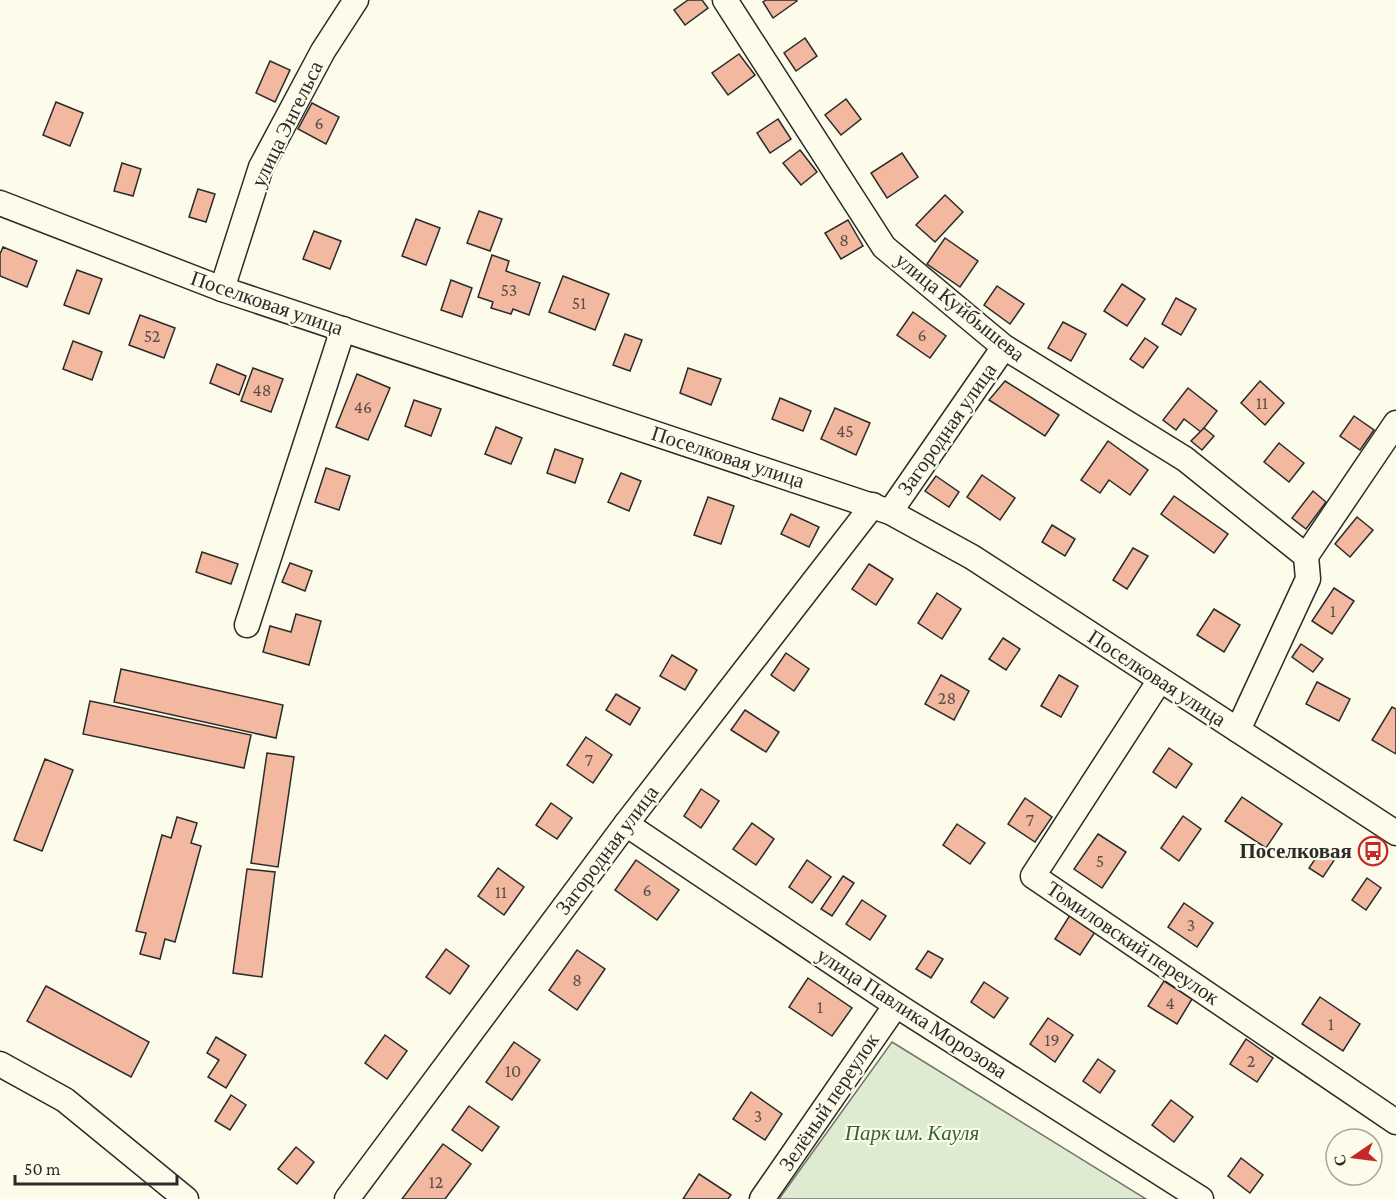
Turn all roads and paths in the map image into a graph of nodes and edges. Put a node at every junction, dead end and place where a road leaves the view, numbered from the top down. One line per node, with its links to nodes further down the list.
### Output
1 (356, 0): 4 (street, улица Энгельса)
2 (725, 0): 6 (street, улица Куйбышева)
3 (0, 203): 4 (street, Поселковая улица)
4 (222, 289): 5 (street, Поселковая улица)
5 (343, 329): 8 (street, Поселковая улица); 10 (street)
6 (1004, 347): 8 (street, Загородная улица); 9 (street, улица Куйбышева)
7 (1396, 423): 9 (street)
8 (881, 509): 11 (street, Поселковая улица); 13 (street, Загородная улица)
9 (1306, 556): 12 (street)
10 (247, 625)
11 (1160, 680): 12 (street, Поселковая улица); 17 (street, Томиловский переулок)
12 (1238, 730): 14 (street, Поселковая улица)
13 (626, 824): 15 (street, улица Павлика Морозова); 19 (street, Загородная улица)
14 (1396, 833)
15 (896, 1005): 20 (street, Зелёный переулок); 21 (street, улица Павлика Морозова)
16 (0, 1064): 18 (street)
17 (1396, 1122)
18 (186, 1199)
19 (347, 1199)
20 (762, 1199)
21 (1201, 1199)

